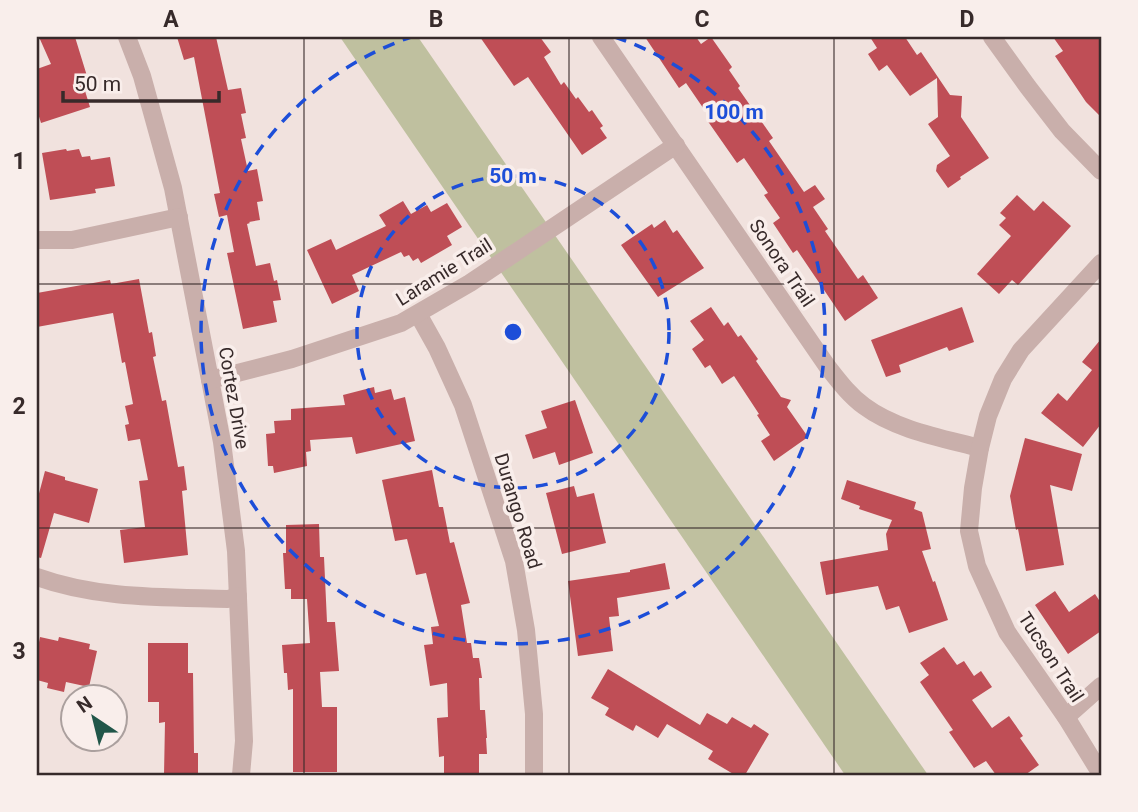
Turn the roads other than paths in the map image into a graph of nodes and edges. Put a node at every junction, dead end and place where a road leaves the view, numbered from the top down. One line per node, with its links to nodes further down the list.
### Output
1 (127, 37): 6 (street, Cortez Drive)
2 (601, 37): 4 (street, Sonora Trail)
3 (992, 37): 5 (street)
4 (676, 145): 9 (street, Laramie Trail); 11 (street, Sonora Trail)
5 (1101, 171)
6 (179, 217): 7 (street); 10 (street, Cortez Drive)
7 (37, 240)
8 (1101, 263): 11 (street, Tucson Trail)
9 (418, 314): 10 (street, Laramie Trail); 18 (street, Durango Road)
10 (210, 380): 13 (street, Cortez Drive)
11 (980, 448): 15 (street, Tucson Trail)
12 (37, 577): 13 (street)
13 (239, 596): 17 (street, Cortez Drive)
14 (1101, 686): 15 (street)
15 (1066, 717): 16 (street, Tucson Trail)
16 (1101, 774)
17 (241, 775)
18 (534, 775)

